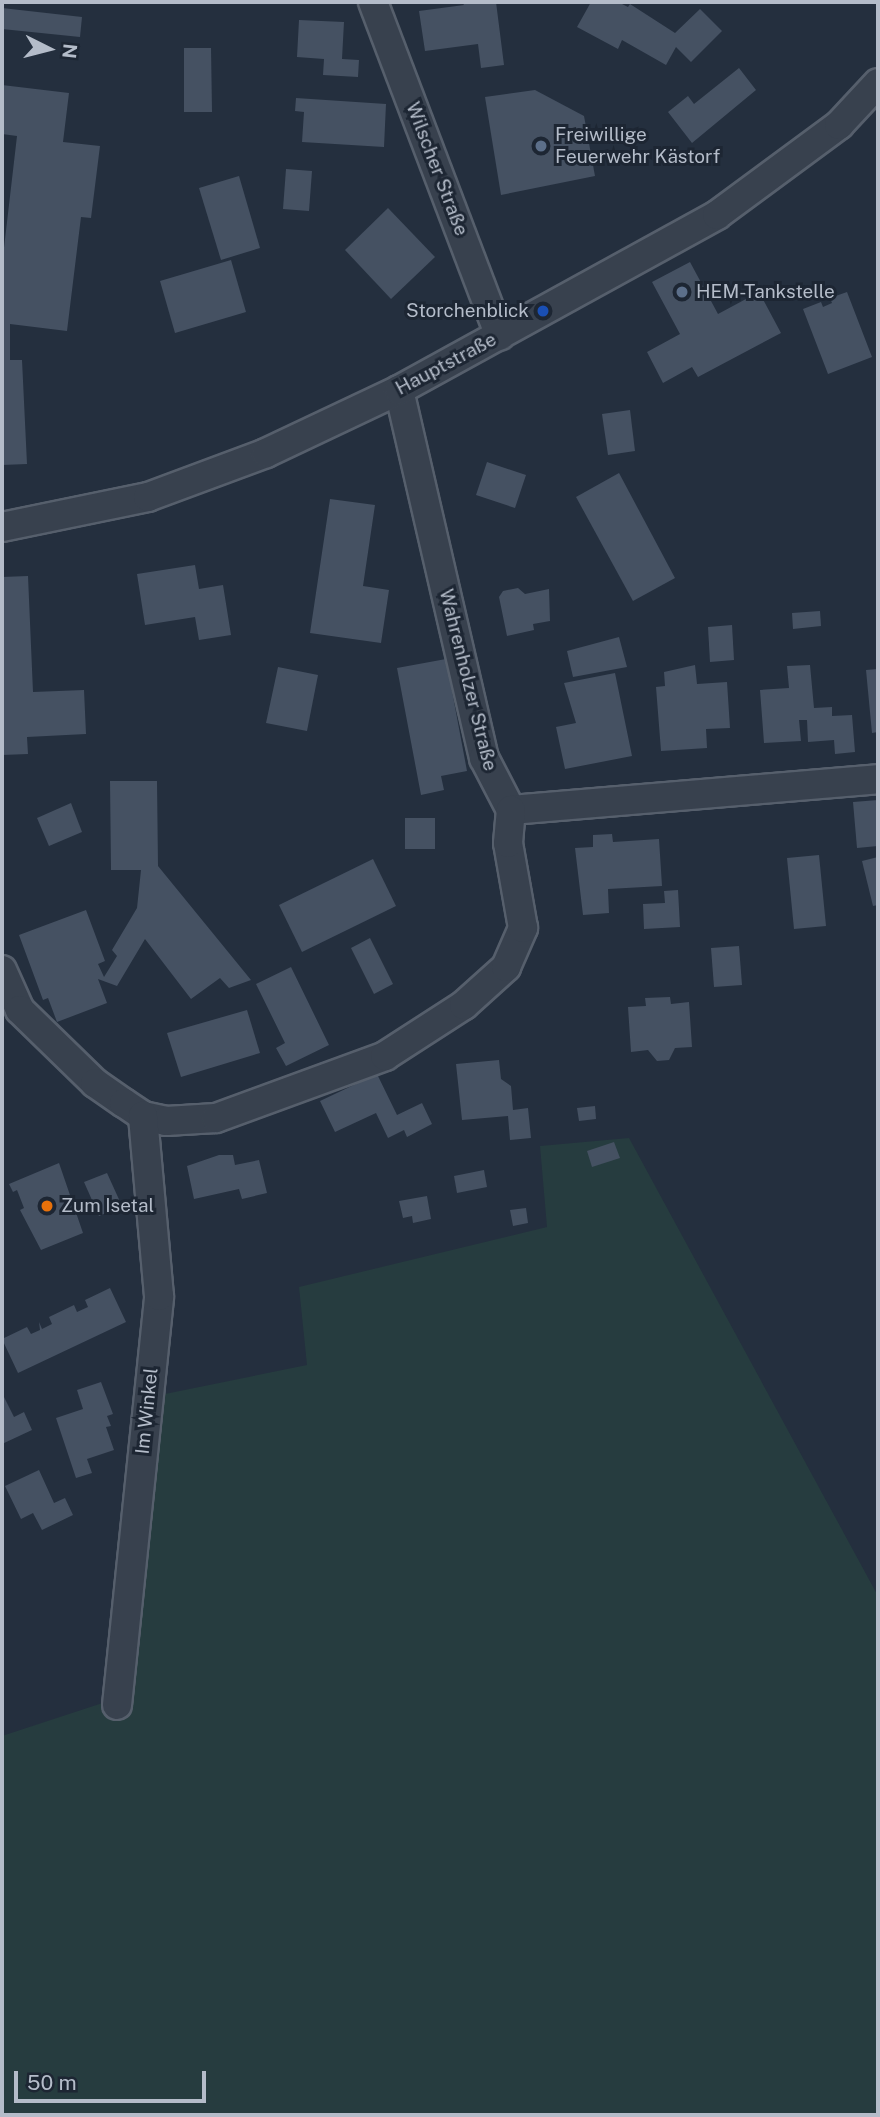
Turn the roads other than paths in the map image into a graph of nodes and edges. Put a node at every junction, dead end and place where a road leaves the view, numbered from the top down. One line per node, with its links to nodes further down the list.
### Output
1 (373, 2): 3 (street, Wilscher Straße)
2 (878, 83): 3 (street, Hauptstraße)
3 (500, 337): 4 (street, Hauptstraße)
4 (399, 390): 5 (street, Hauptstraße); 7 (street, Wahrenholzer Straße)
5 (2, 527)
6 (878, 779): 7 (street)
7 (511, 810): 9 (street)
8 (2, 970): 9 (street)
9 (143, 1116): 10 (street, Im Winkel)
10 (117, 1705)

